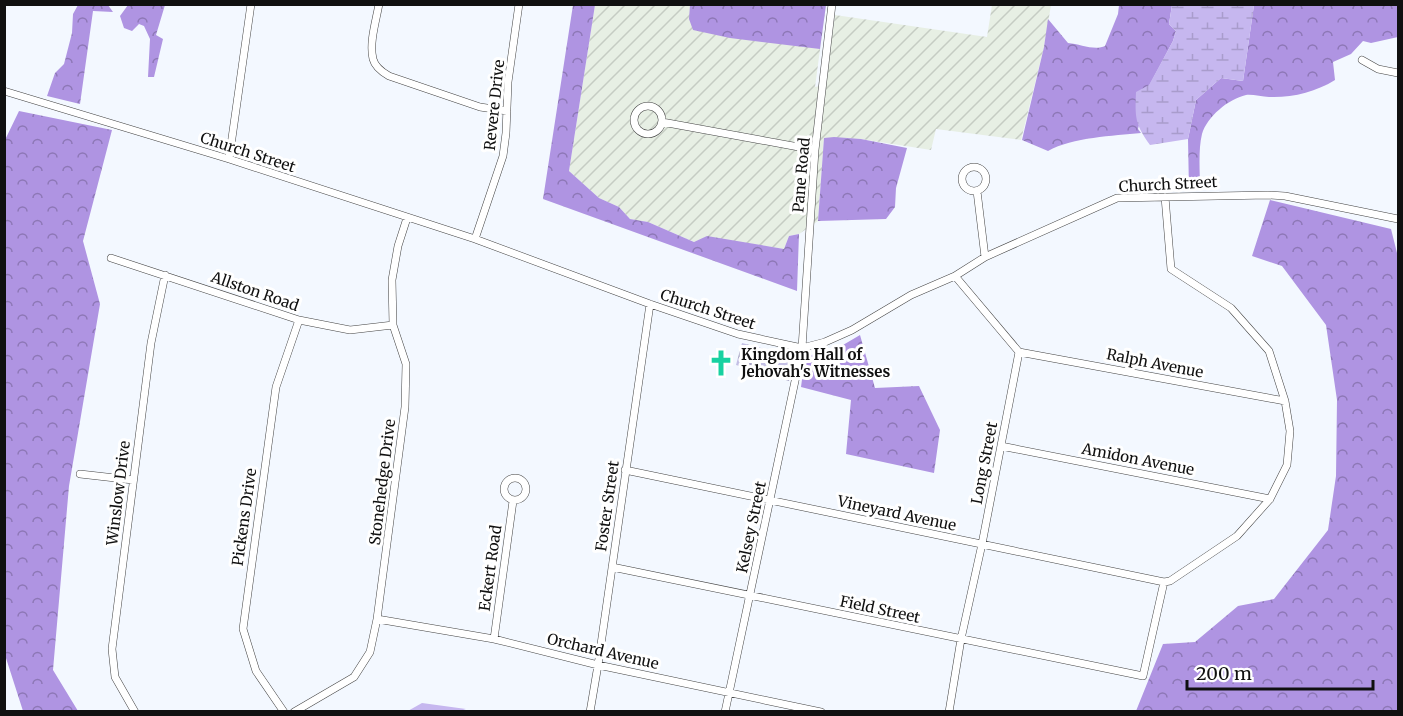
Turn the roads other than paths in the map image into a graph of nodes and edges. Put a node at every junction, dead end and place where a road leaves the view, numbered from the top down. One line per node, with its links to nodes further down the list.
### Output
1 (251, 4): 11 (street)
2 (379, 4): 8 (street)
3 (519, 4): 8 (street, Revere Drive)
4 (832, 4): 10 (street, Pane Road)
5 (1362, 60): 6 (street)
6 (1398, 73)
7 (4, 91): 11 (street, Church Street)
8 (507, 111): 16 (street, Revere Drive)
9 (662, 122): 9 (street); 10 (street)
10 (815, 150): 24 (street, Pane Road)
11 (229, 159): 14 (street, Church Street)
12 (977, 191): 17 (street)
13 (1165, 197): 15 (street, Church Street); 17 (street, Church Street); 26 (street)
14 (407, 218): 16 (street, Church Street); 23 (street, Stonehedge Drive)
15 (1398, 219)
16 (475, 240): 21 (street, Church Street)
17 (985, 257): 20 (street, Church Street)
18 (111, 258): 19 (street, Allston Road)
19 (165, 274): 22 (street, Allston Road); 30 (street, Winslow Drive)
20 (955, 276): 24 (street, Church Street); 25 (street)
21 (650, 304): 24 (street, Church Street); 28 (street, Foster Street)
22 (299, 320): 23 (street, Allston Road); 44 (street, Pickens Drive)
23 (393, 325): 38 (street, Stonehedge Drive)
24 (802, 348): 32 (street, Kelsey Street)
25 (1019, 352): 26 (street, Ralph Avenue); 27 (street, Long Street)
26 (1285, 401): 31 (street)
27 (1001, 446): 31 (street, Amidon Avenue); 34 (street, Long Street)
28 (625, 470): 32 (street, Vineyard Avenue); 35 (street, Foster Street)
29 (80, 474): 30 (street)
30 (133, 480): 43 (street, Winslow Drive)
31 (1270, 499): 36 (street)
32 (771, 500): 34 (street, Vineyard Avenue); 37 (street, Kelsey Street)
33 (513, 501): 39 (street, Eckert Road)
34 (982, 544): 36 (street, Vineyard Avenue); 40 (street, Long Street)
35 (612, 567): 37 (street, Field Street); 41 (street, Foster Street)
36 (1164, 582): 40 (street, Field Street)
37 (750, 597): 40 (street, Field Street); 42 (street, Kelsey Street)
38 (377, 619): 39 (street, Orchard Avenue); 45 (street, Stonehedge Drive)
39 (494, 639): 41 (street, Orchard Avenue)
40 (961, 639): 49 (street, Long Street)
41 (598, 665): 42 (street, Orchard Avenue); 46 (street, Foster Street)
42 (729, 693): 47 (street, Kelsey Street); 48 (street, Orchard Avenue)
43 (135, 711)
44 (284, 711)
45 (294, 711)
46 (590, 711)
47 (725, 711)
48 (821, 711)
49 (949, 711)

